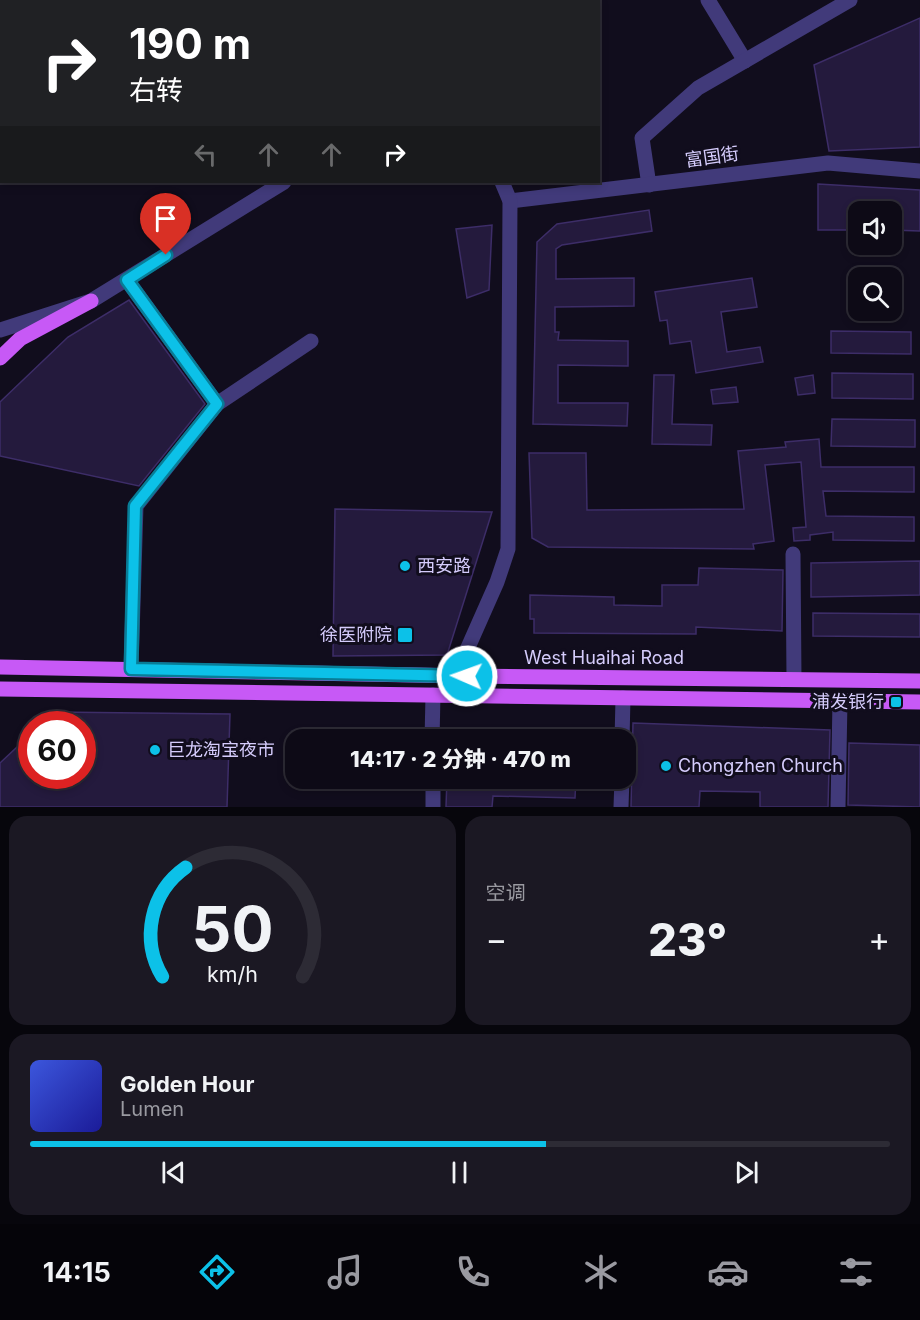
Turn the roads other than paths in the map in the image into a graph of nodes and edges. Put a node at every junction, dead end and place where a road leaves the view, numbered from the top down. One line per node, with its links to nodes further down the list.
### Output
1 (708, 0): 3 (street)
2 (850, 0): 3 (street)
3 (745, 61): 7 (street)
4 (920, 171): 7 (street, 富国街)
5 (282, 183): 9 (street)
6 (502, 183): 8 (street)
7 (649, 185): 8 (street, 富国街)
8 (510, 201): 18 (street)
9 (127, 280): 10 (street); 14 (street)
10 (92, 302): 11 (street); 13 (main road)
11 (0, 330)
12 (311, 341): 14 (street)
13 (0, 358)
14 (217, 404): 17 (street)
15 (793, 554): 19 (street)
16 (0, 667): 17 (main road, West Huaihai Road)
17 (131, 669): 18 (main road, West Huaihai Road)
18 (467, 676): 19 (main road, West Huaihai Road)
19 (794, 679): 20 (main road, West Huaihai Road)
20 (920, 681)
21 (0, 689): 22 (main road)
22 (432, 695): 23 (main road); 26 (street)
23 (623, 698): 24 (main road); 27 (street)
24 (840, 701): 25 (main road); 32 (street)
25 (920, 702)
26 (432, 729)
27 (622, 729)
28 (433, 789): 30 (street)
29 (621, 789): 31 (street)
30 (433, 807)
31 (621, 807)
32 (838, 807)

